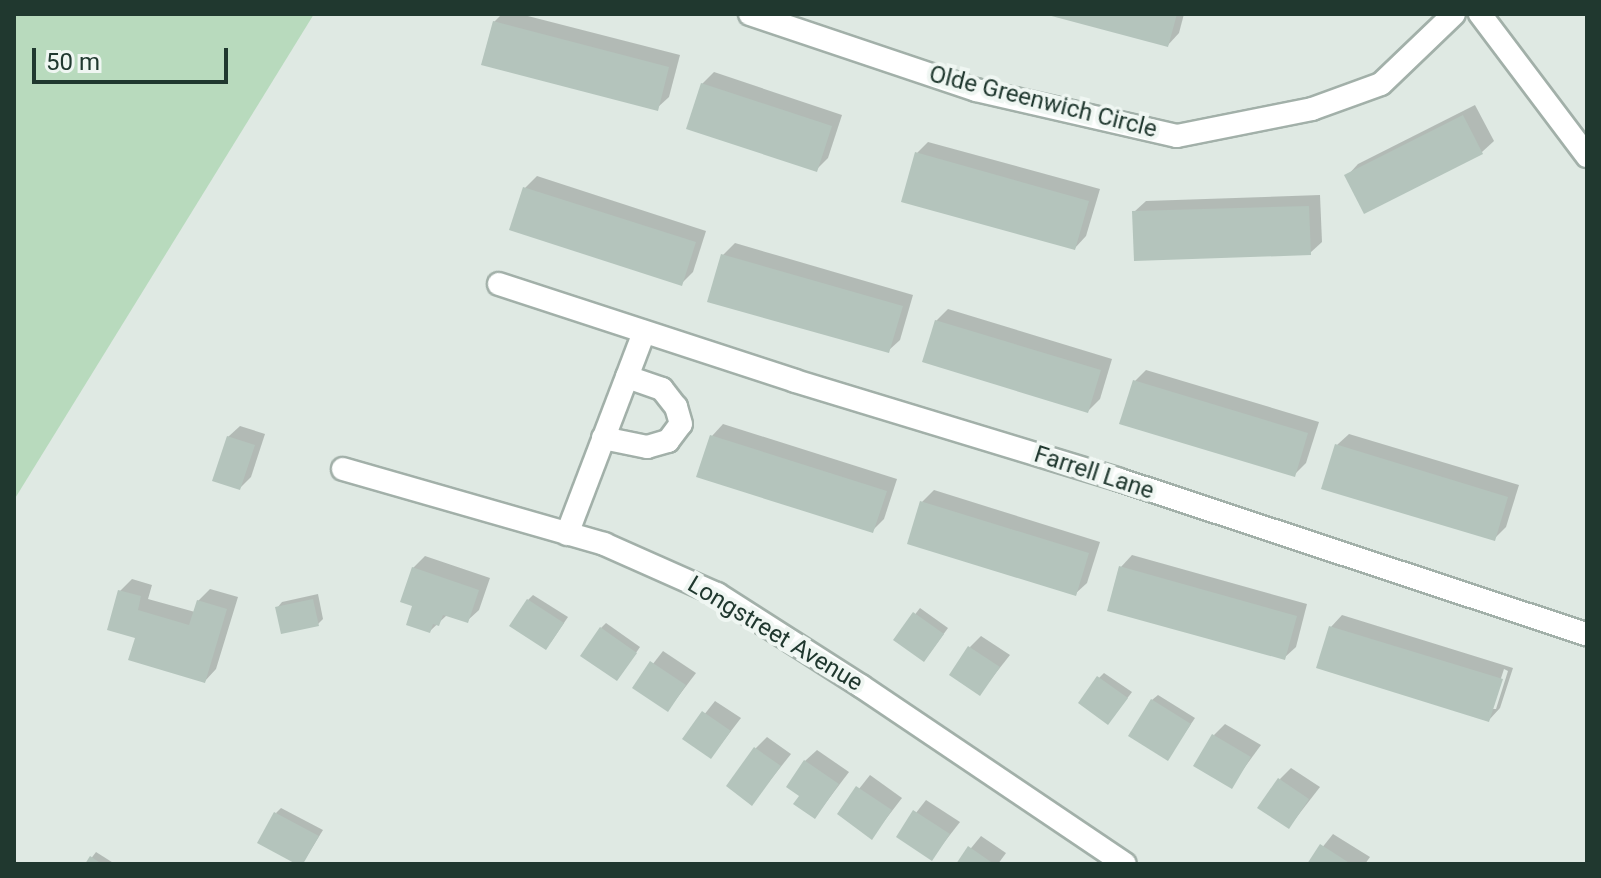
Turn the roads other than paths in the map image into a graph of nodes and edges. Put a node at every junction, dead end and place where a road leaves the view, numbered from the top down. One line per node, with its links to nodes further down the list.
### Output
1 (750, 14): 2 (street, Olde Greenwich Circle)
2 (1454, 14)
3 (1480, 14): 4 (street)
4 (1587, 156)
5 (499, 284): 6 (street, Farrell Lane)
6 (644, 332): 7 (street); 11 (street, Farrell Lane)
7 (627, 377): 8 (street); 8 (street)
8 (603, 438): 10 (street)
9 (343, 469): 10 (street, Longstreet Avenue)
10 (567, 534): 12 (street, Longstreet Avenue)
11 (1587, 634)
12 (1125, 864)

